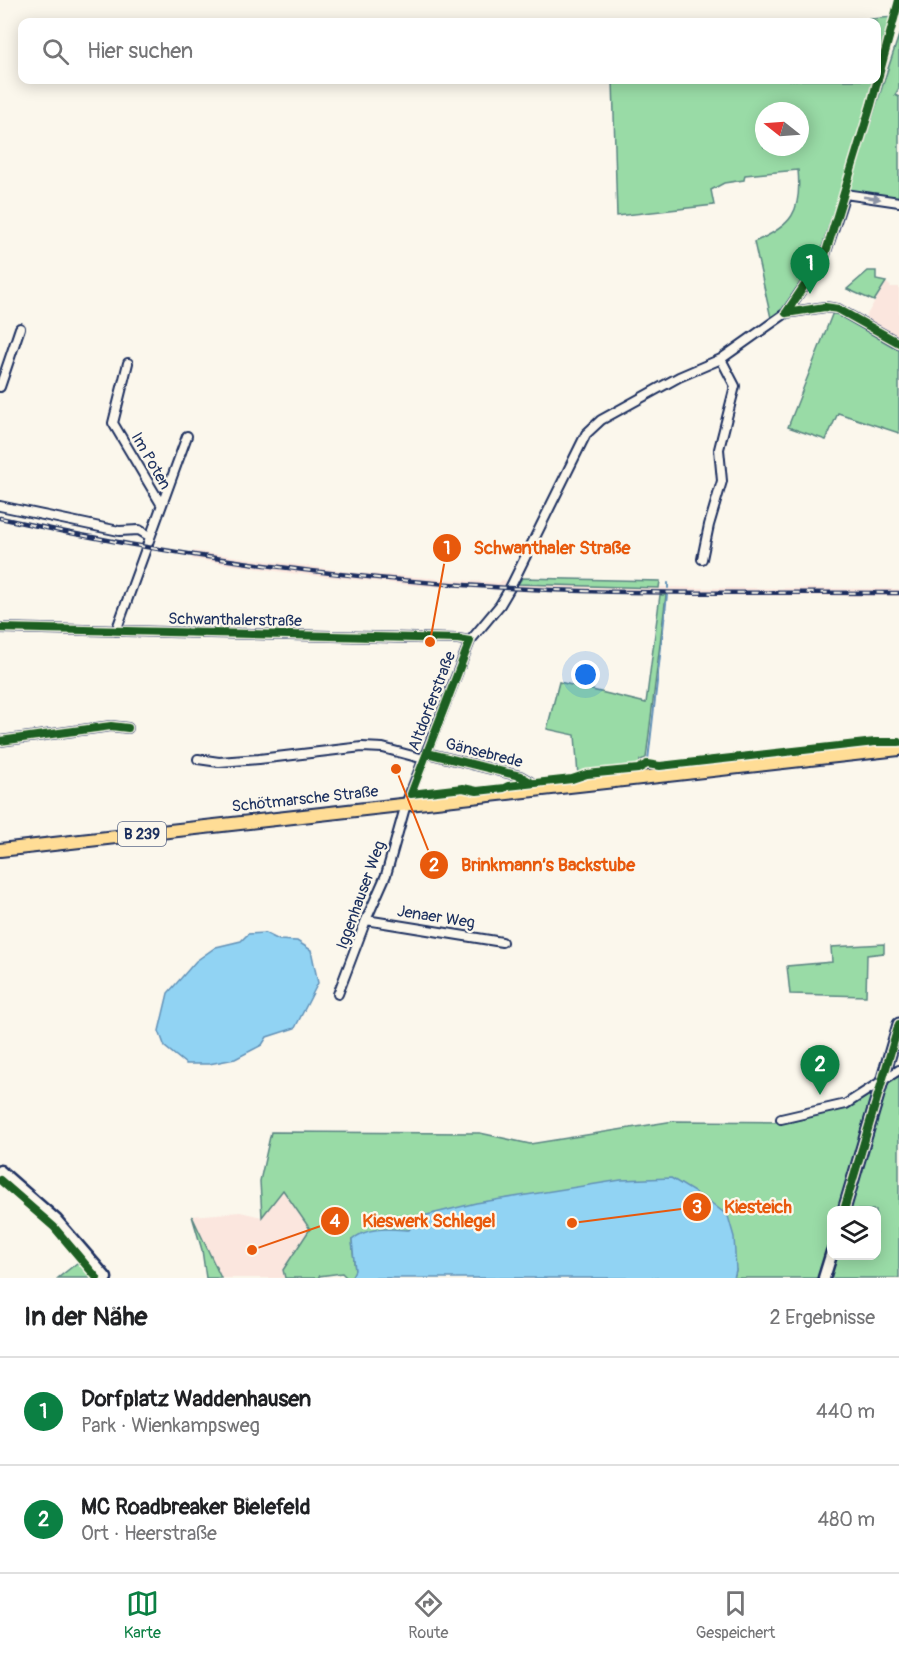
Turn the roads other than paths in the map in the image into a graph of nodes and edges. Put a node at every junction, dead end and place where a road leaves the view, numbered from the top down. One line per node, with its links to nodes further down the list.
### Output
1 (899, 202): 2 (street, one-way to 1)
2 (786, 313): 4 (street, Altdorferstraße); 5 (street, Altdorferstraße)
3 (20, 328): 7 (street)
4 (899, 344)
5 (721, 359): 12 (street); 15 (street, Altdorferstraße)
6 (128, 363): 9 (street, Im Poten)
7 (0, 387)
8 (187, 436): 9 (street, Im Poten)
9 (161, 504): 11 (street, Im Poten)
10 (0, 506): 11 (street)
11 (149, 536): 14 (street, Im Poten)
12 (702, 559)
13 (0, 628): 14 (street, Schwanthalerstraße)
14 (116, 631): 15 (street, Schwanthalerstraße)
15 (470, 642): 19 (street, Altdorferstraße)
16 (128, 728): 17 (street)
17 (0, 741)
18 (899, 749): 22 (main road, Schötmarsche Straße / B 239)
19 (425, 756): 20 (street, Gänsebrede); 21 (street, Gänsebrede); 22 (street, Altdorferstraße)
20 (198, 759)
21 (532, 783)
22 (406, 804): 23 (main road, Schötmarsche Straße / B 239); 24 (street, Iggenhauser Weg)
23 (0, 850)
24 (366, 920): 25 (street, Jenaer Weg); 26 (street, Iggenhauser Weg)
25 (502, 942)
26 (338, 994)
27 (899, 1024): 29 (main road)
28 (899, 1070): 29 (street)
29 (882, 1081): 30 (street); 32 (main road)
30 (781, 1119)
31 (0, 1171): 34 (main road)
32 (845, 1206)
33 (829, 1260): 35 (main road)
34 (106, 1278)
35 (824, 1278)

